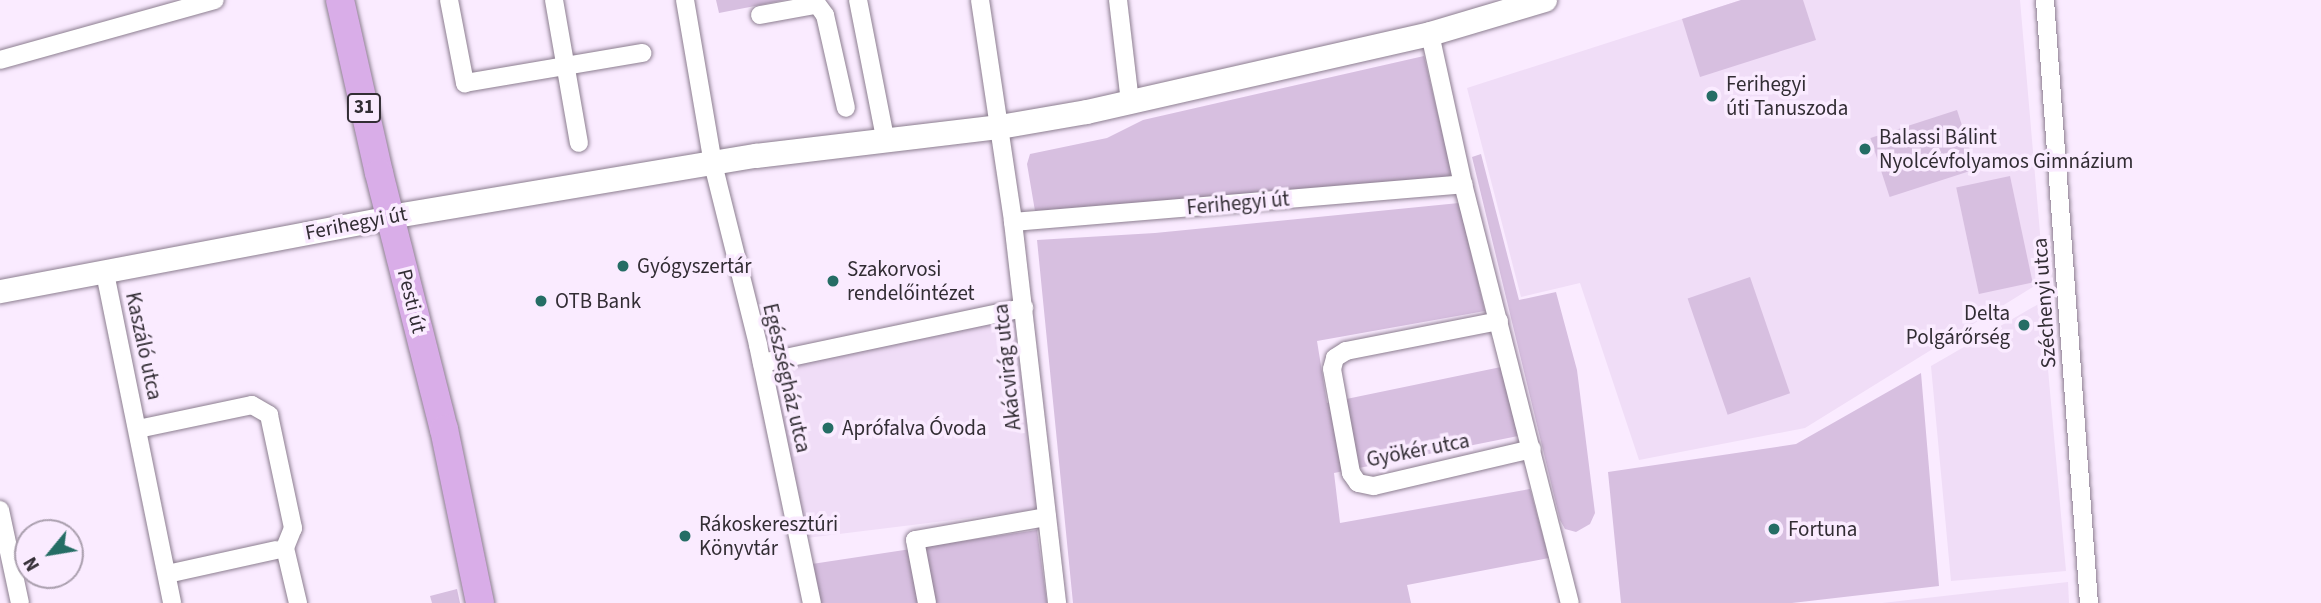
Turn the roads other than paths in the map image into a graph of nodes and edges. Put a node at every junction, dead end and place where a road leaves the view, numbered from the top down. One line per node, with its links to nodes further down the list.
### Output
1 (215, 0): 16 (street)
2 (340, 0): 25 (main road, Pesti út / 31)
3 (449, 0): 17 (street)
4 (554, 0): 17 (street)
5 (685, 0): 23 (street)
6 (858, 0): 21 (street)
7 (980, 0): 20 (street)
8 (1118, 0): 18 (street)
9 (1545, 0): 12 (main road, Ferihegyi út)
10 (2045, 0): 46 (street, Széchenyi utca)
11 (815, 2): 13 (street); 19 (street)
12 (1496, 8): 14 (main road, Ferihegyi út)
13 (760, 15)
14 (1430, 34): 18 (main road, Ferihegyi út); 24 (street)
15 (642, 53): 17 (street)
16 (0, 60)
17 (565, 66): 22 (street)
18 (1130, 102): 20 (main road, Ferihegyi út)
19 (846, 108)
20 (1000, 127): 21 (main road, Ferihegyi út); 26 (street, Akácvirág utca)
21 (886, 138): 23 (main road, Ferihegyi út)
22 (579, 143)
23 (713, 163): 25 (main road, Ferihegyi út); 31 (street, Egészségház utca)
24 (1463, 184): 26 (street, Ferihegyi út); 30 (street)
25 (390, 216): 27 (street, Ferihegyi út); 41 (main road, Pesti út / 31)
26 (1013, 222): 29 (street, Akácvirág utca)
27 (105, 273): 28 (street, Ferihegyi út); 32 (street, Kaszáló utca)
28 (0, 291)
29 (1024, 308): 31 (street); 35 (street, Akácvirág utca)
30 (1499, 321): 33 (street); 33 (street, Gyökér utca)
31 (762, 363): 42 (street, Egészségház utca)
32 (138, 429): 37 (street, Kaszáló utca); 40 (street, Kaszáló utca)
33 (1532, 449): 45 (street)
34 (0, 510): 38 (street)
35 (1047, 517): 43 (street); 44 (street, Akácvirág utca)
36 (276, 550): 37 (street)
37 (166, 574): 39 (street, Kaszáló utca)
38 (20, 603)
39 (172, 603)
40 (298, 603)
41 (480, 603)
42 (812, 603)
43 (927, 603)
44 (1058, 603)
45 (1570, 603)
46 (2089, 603)

